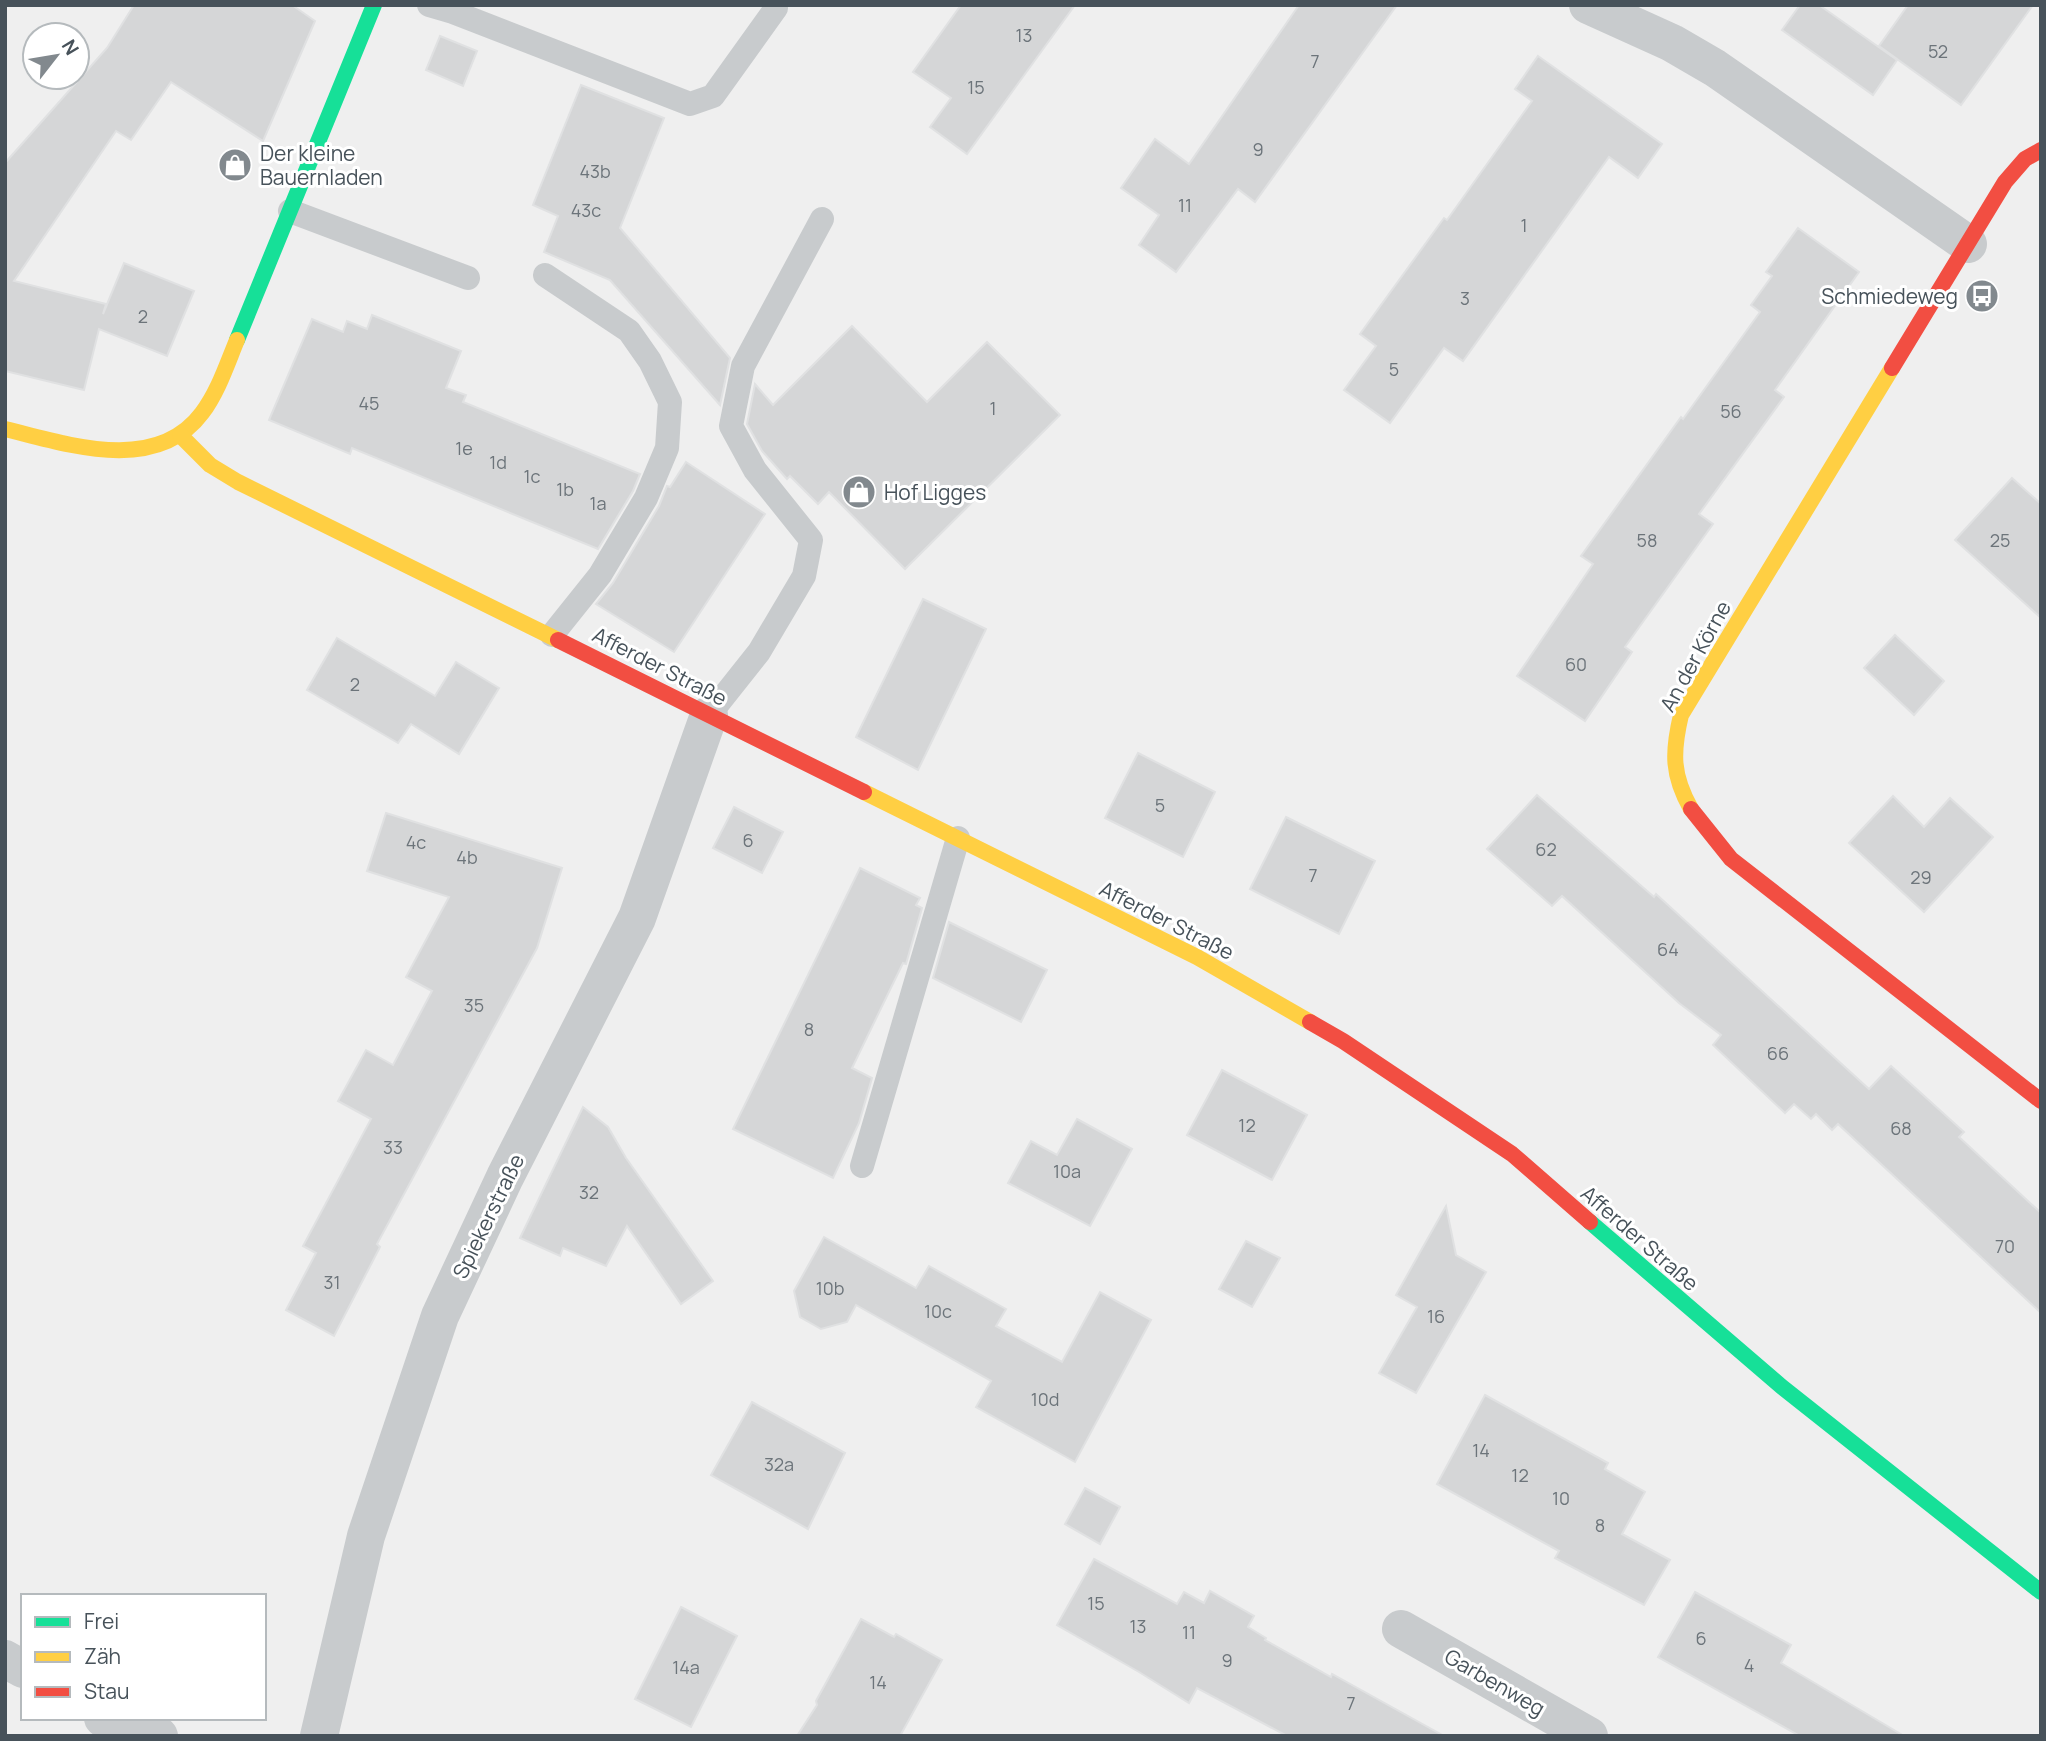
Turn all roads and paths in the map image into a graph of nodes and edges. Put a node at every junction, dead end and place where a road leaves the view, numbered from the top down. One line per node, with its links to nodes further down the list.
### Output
1 (374, 5): 6 (street)
2 (429, 5): 4 (lane)
3 (1588, 5): 8 (street)
4 (776, 8)
5 (2041, 150): 8 (street, An der Körne)
6 (290, 211): 10 (lane); 12 (street)
7 (822, 219): 14 (lane)
8 (1968, 244): 16 (street, An der Körne)
9 (545, 275): 13 (lane)
10 (468, 278)
11 (5, 429): 12 (street)
12 (180, 435): 13 (street, Afferder Straße)
13 (552, 635): 14 (street, Afferder Straße)
14 (709, 715): 15 (street, Afferder Straße); 24 (street, Spiekerstraße)
15 (958, 838): 17 (lane); 18 (street, Afferder Straße)
16 (2041, 1101)
17 (862, 1166)
18 (2041, 1592)
19 (1401, 1629): 25 (street, Garbenweg)
20 (5, 1659): 21 (street)
21 (21, 1668)
22 (106, 1720): 23 (street)
23 (159, 1736)
24 (319, 1736)
25 (1589, 1736)

